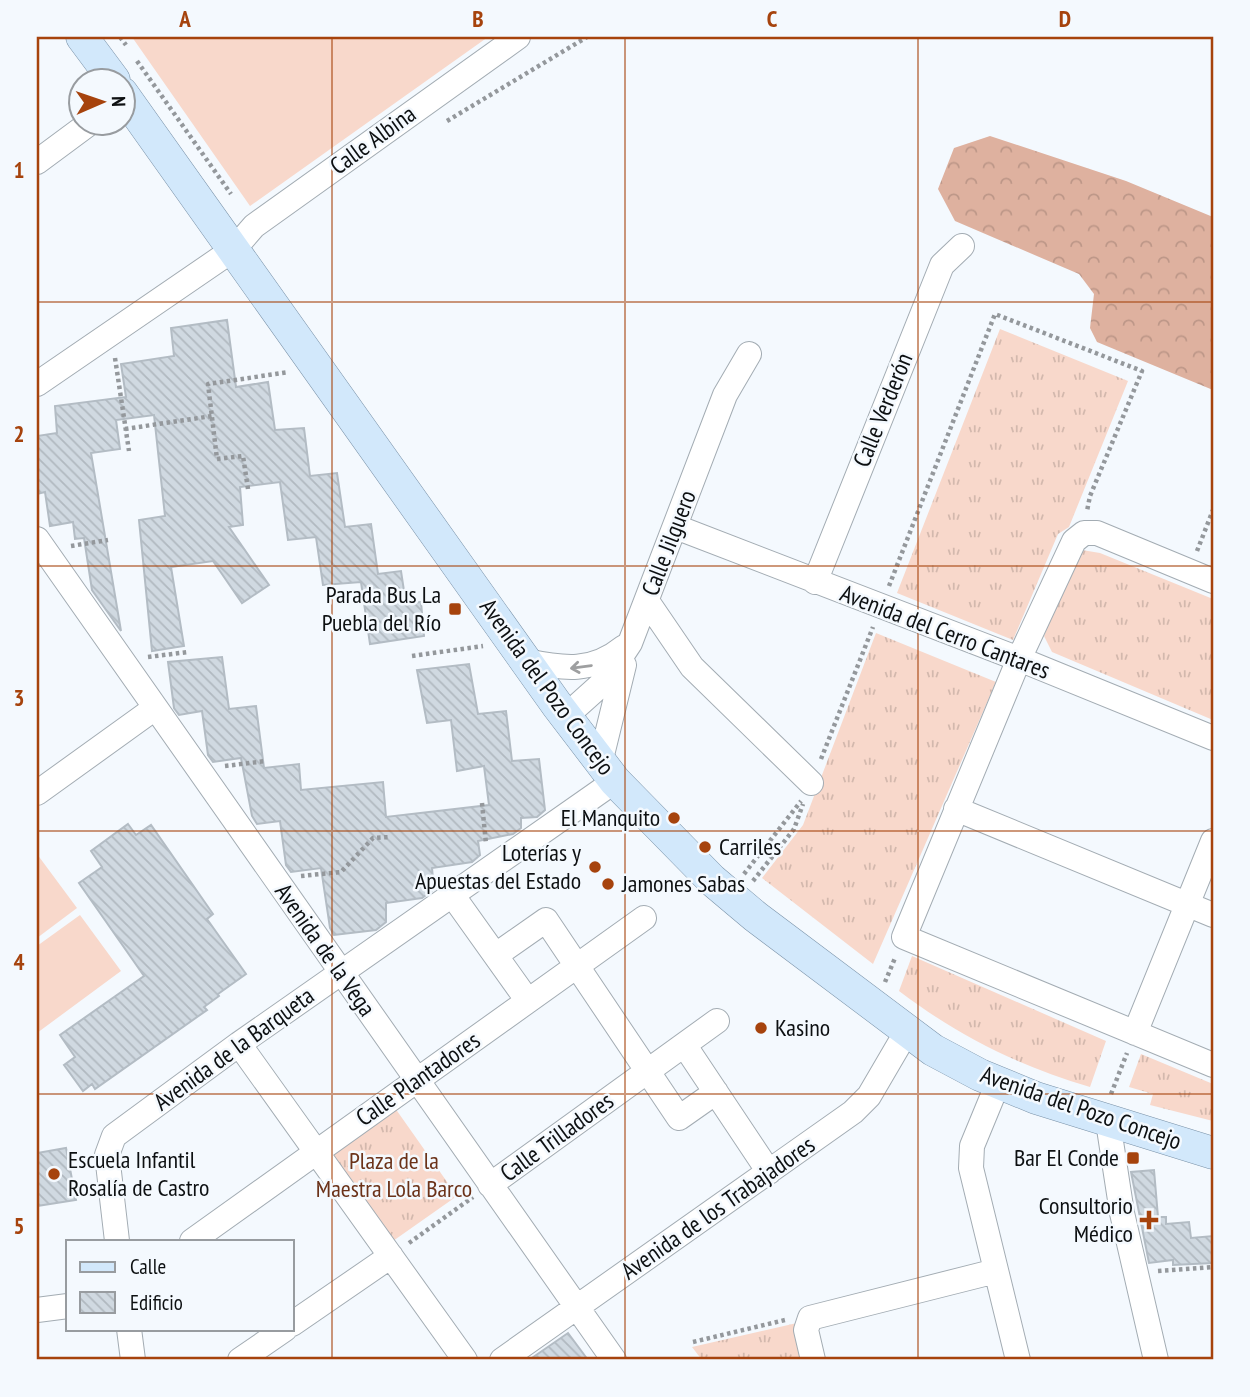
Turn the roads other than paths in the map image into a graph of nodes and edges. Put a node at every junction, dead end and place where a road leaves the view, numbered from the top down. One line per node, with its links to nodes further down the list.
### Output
1 (82, 37): 3 (main road, Avenida del Pozo Concejo)
2 (518, 37): 7 (street, Calle Albina)
3 (107, 66)
4 (136, 101): 7 (main road, Avenida del Pozo Concejo)
5 (72, 136): 6 (street)
6 (37, 162)
7 (244, 238): 10 (street, Calle Albina); 17 (main road, Avenida del Pozo Concejo)
8 (962, 246): 14 (street, Calle Verderón)
9 (749, 354): 11 (street, Calle Jilguero)
10 (37, 384)
11 (676, 527): 14 (street, Avenida del Cerro Cantares); 15 (street, Calle Jilguero)
12 (41, 544): 19 (street, Avenida de la Vega)
13 (1213, 581): 18 (street)
14 (815, 582): 18 (street, Avenida del Cerro Cantares)
15 (647, 601): 16 (street, Calle Jilguero); 23 (street)
16 (630, 643): 17 (street, one-way to 17); 20 (street, Calle Jilguero); 22 (street)
17 (519, 651): 20 (main road, Avenida del Pozo Concejo)
18 (1018, 659): 21 (street, Avenida del Cerro Cantares); 25 (street)
19 (155, 708): 24 (street); 33 (street, Avenida de la Vega)
20 (566, 716): 22 (main road, Avenida del Pozo Concejo)
21 (1213, 738)
22 (608, 772): 27 (street, Avenida de la Barqueta); 36 (main road, Avenida del Pozo Concejo)
23 (811, 783)
24 (37, 793)
25 (956, 809): 28 (street); 37 (street)
26 (1213, 841): 28 (street)
27 (453, 897): 31 (street); 33 (street, Avenida de la Barqueta)
28 (1188, 904): 29 (street); 37 (street)
29 (1213, 915)
30 (644, 918): 32 (street, Calle Plantadores)
31 (496, 955): 32 (street); 34 (street)
32 (577, 966): 34 (street, Calle Plantadores); 41 (street)
33 (341, 973): 38 (street, Avenida de la Barqueta); 42 (street, Avenida de la Vega)
34 (528, 1001): 42 (street, Calle Plantadores)
35 (717, 1021): 39 (street, Calle Trilladores)
36 (907, 1031): 43 (main road, Avenida del Pozo Concejo); 48 (street, Avenida de los Trabajadores)
37 (1135, 1033): 40 (street)
38 (239, 1044): 46 (street); 50 (street, Avenida de la Barqueta)
39 (685, 1046): 41 (street, Calle Trilladores); 44 (street)
40 (1213, 1065)
41 (647, 1071): 44 (street); 49 (street, Calle Trilladores)
42 (417, 1080): 46 (street, Calle Plantadores); 49 (street, Avenida de la Vega)
43 (998, 1083): 45 (main road, Avenida del Pozo Concejo); 53 (street)
44 (716, 1092): 48 (street)
45 (1104, 1121): 47 (main road, Avenida del Pozo Concejo); 67 (street)
46 (316, 1152): 51 (street, Calle Plantadores); 52 (street)
47 (1213, 1153)
48 (769, 1172): 55 (street, Avenida de los Trabajadores)
49 (490, 1185): 55 (street, Avenida de la Vega)
50 (117, 1240)
51 (193, 1240)
52 (391, 1256): 57 (street); 62 (street)
53 (996, 1271): 65 (street); 66 (street)
54 (66, 1306): 56 (street)
55 (576, 1308): 63 (street, Avenida de los Trabajadores); 64 (street, Avenida de la Vega)
56 (37, 1310)
57 (294, 1323)
58 (129, 1330): 60 (street)
59 (284, 1330): 61 (street)
60 (133, 1360)
61 (240, 1360)
62 (465, 1360)
63 (502, 1360)
64 (614, 1360)
65 (813, 1360)
66 (1018, 1360)
67 (1156, 1360)

